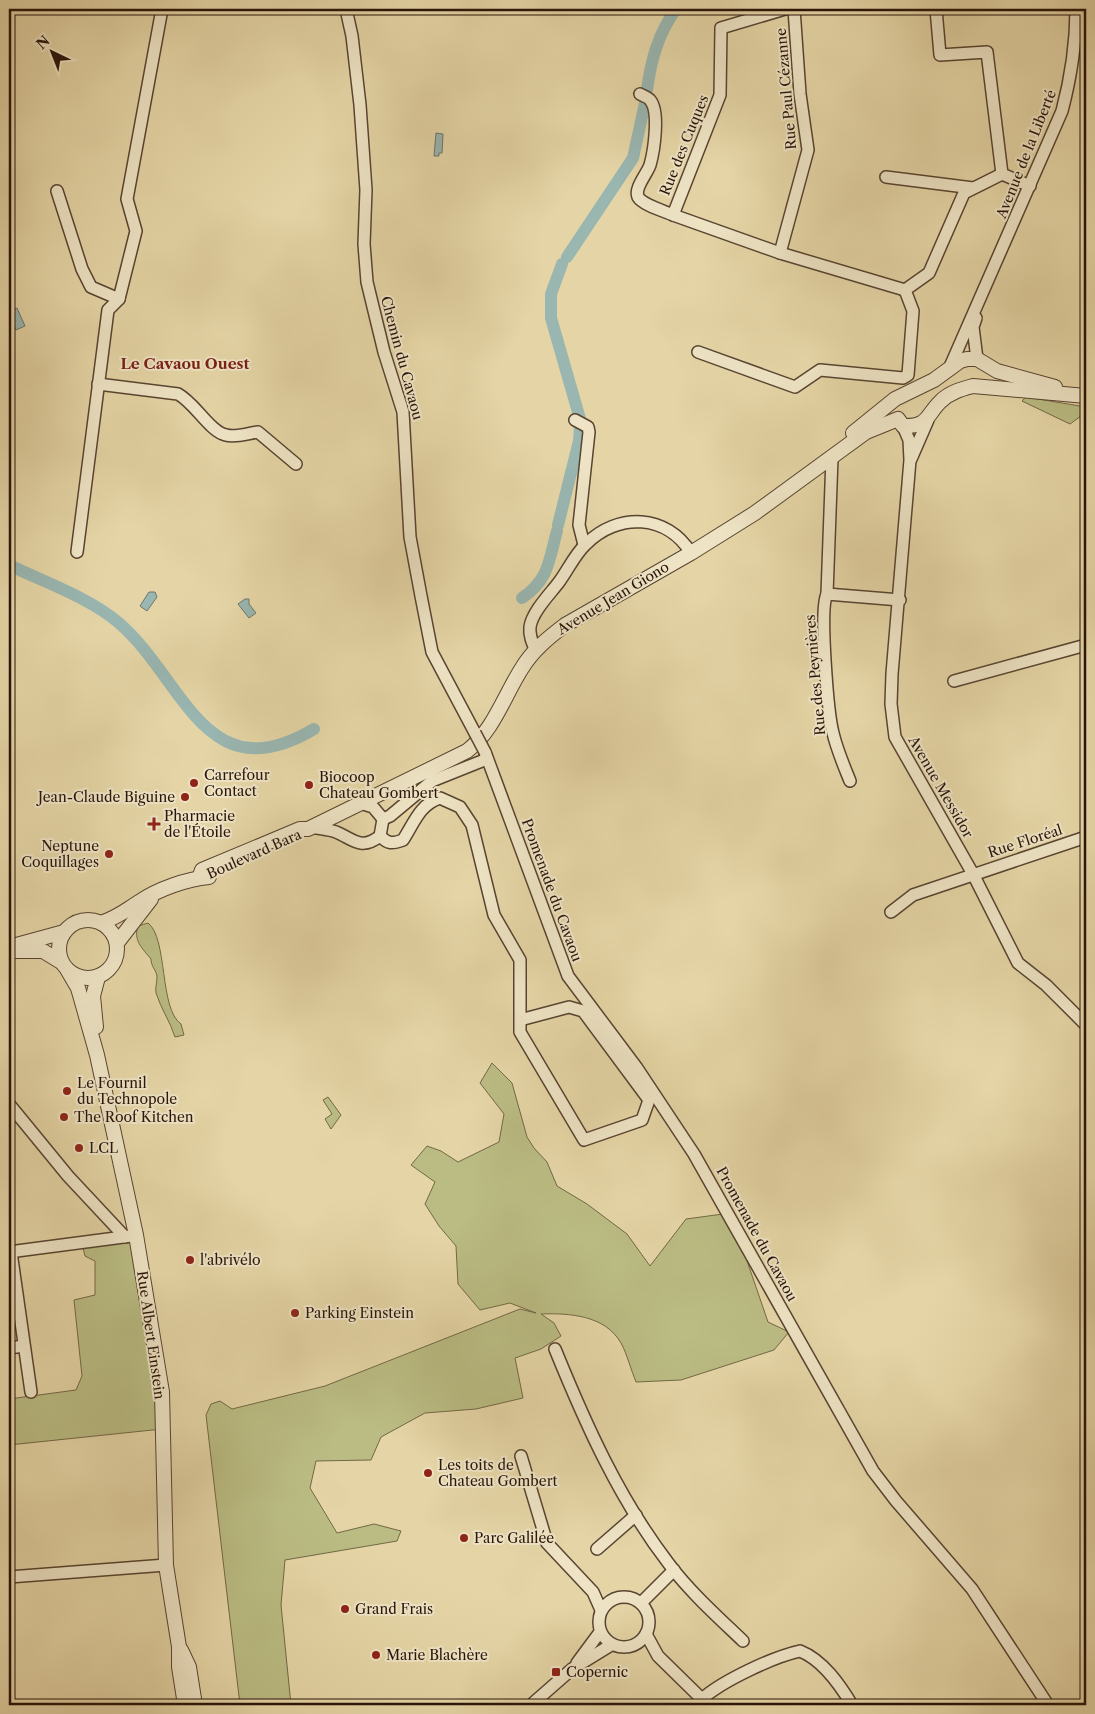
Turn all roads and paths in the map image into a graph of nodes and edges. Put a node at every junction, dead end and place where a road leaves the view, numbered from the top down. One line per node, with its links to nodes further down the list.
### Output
1 (162, 9): 17 (street)
2 (346, 9): 41 (street, Chemin du Cavaou)
3 (785, 9): 14 (street, Rue des Cuques)
4 (794, 9): 15 (street, Rue Paul Cézanne)
5 (936, 9): 9 (street)
6 (1076, 9): 7 (street, Avenue de la Liberté)
7 (1081, 33): 11 (street, Avenue de la Liberté)
8 (645, 97): 14 (street)
9 (1002, 174): 11 (street); 12 (street)
10 (886, 177): 12 (street)
11 (1030, 186): 18 (street, Avenue de la Liberté)
12 (974, 188): 16 (street)
13 (57, 191): 17 (street)
14 (673, 215): 15 (street, Rue des Cuques)
15 (780, 253): 16 (street, Rue des Cuques)
16 (905, 290): 19 (street)
17 (119, 299): 22 (street)
18 (979, 304): 20 (street, Avenue de la Liberté); 21 (street, Avenue de la Liberté)
19 (698, 352)
20 (980, 361): 21 (street, Avenue Jean Giono); 23 (street); 24 (street)
21 (949, 369): 25 (street, Avenue Jean Giono)
22 (98, 384): 31 (street); 34 (street)
23 (974, 386): 24 (street); 26 (street)
24 (1086, 395)
25 (895, 399): 28 (street); 32 (street, Avenue Jean Giono)
26 (928, 420): 28 (street, Avenue Jean Giono); 30 (street, Avenue Messidor)
27 (580, 422): 33 (street)
28 (901, 423): 29 (street, Avenue Jean Giono); 30 (street, Avenue Messidor)
29 (832, 458): 32 (street, Avenue Jean Giono); 36 (street, Rue des Peynières)
30 (910, 460): 37 (street, Avenue Messidor)
31 (296, 464)
32 (788, 489): 35 (street, Avenue Jean Giono)
33 (584, 545): 35 (street); 39 (street)
34 (77, 552)
35 (691, 553): 39 (street, Avenue Jean Giono)
36 (827, 594): 37 (street); 42 (street, Rue des Peynières)
37 (900, 600): 48 (street, Avenue Messidor)
38 (1086, 645): 40 (street)
39 (535, 649): 41 (street, Avenue Jean Giono)
40 (954, 681)
41 (481, 747): 43 (street, Boulevard Bara); 44 (street); 91 (street, Promenade du Cavaou)
42 (850, 781)
43 (360, 803): 44 (street); 45 (street, Boulevard Bara)
44 (383, 819): 46 (street)
45 (310, 828): 46 (street); 49 (street, Boulevard Bara)
46 (380, 836): 58 (street)
47 (1086, 837): 48 (street, Rue Floréal)
48 (973, 874): 50 (street, Rue Floréal); 59 (street, Avenue Messidor)
49 (154, 894): 51 (street, Boulevard Bara); 53 (street)
50 (891, 912)
51 (101, 923): 52 (street); 53 (street)
52 (64, 932): 54 (street); 56 (street)
53 (117, 943): 57 (street)
54 (9, 947)
55 (9, 952): 56 (street)
56 (64, 967): 57 (street); 60 (street, Rue Albert Einstein)
57 (98, 977): 60 (street, Rue Albert Einstein)
58 (520, 1020): 58 (street)
59 (1086, 1025)
60 (97, 1056): 62 (street, Rue Albert Einstein)
61 (9, 1104): 62 (street)
62 (131, 1236): 63 (street); 71 (street, Rue Albert Einstein)
63 (10, 1252): 64 (street)
64 (24, 1346): 65 (street); 67 (street)
65 (9, 1348)
66 (555, 1349): 69 (street)
67 (31, 1392)
68 (521, 1456): 74 (street)
69 (636, 1515): 70 (street); 72 (street)
70 (597, 1549)
71 (166, 1565): 73 (street); 83 (street, Rue Albert Einstein)
72 (674, 1570): 76 (street); 80 (street)
73 (9, 1577)
74 (593, 1592): 75 (street); 77 (street)
75 (612, 1600): 76 (street); 77 (street)
76 (640, 1603): 79 (street)
77 (601, 1610): 78 (street)
78 (600, 1632): 81 (street); 85 (street)
79 (646, 1634): 82 (street); 84 (street)
80 (743, 1641)
81 (611, 1645): 82 (street); 85 (street)
82 (634, 1646): 84 (street)
83 (179, 1647): 87 (street, Rue Albert Einstein); 88 (street, Rue Albert Einstein)
84 (658, 1656): 86 (street)
85 (572, 1669): 89 (street)
86 (705, 1702): 90 (street)
87 (185, 1705)
88 (195, 1705)
89 (531, 1705)
90 (852, 1705)
91 (1048, 1705)

